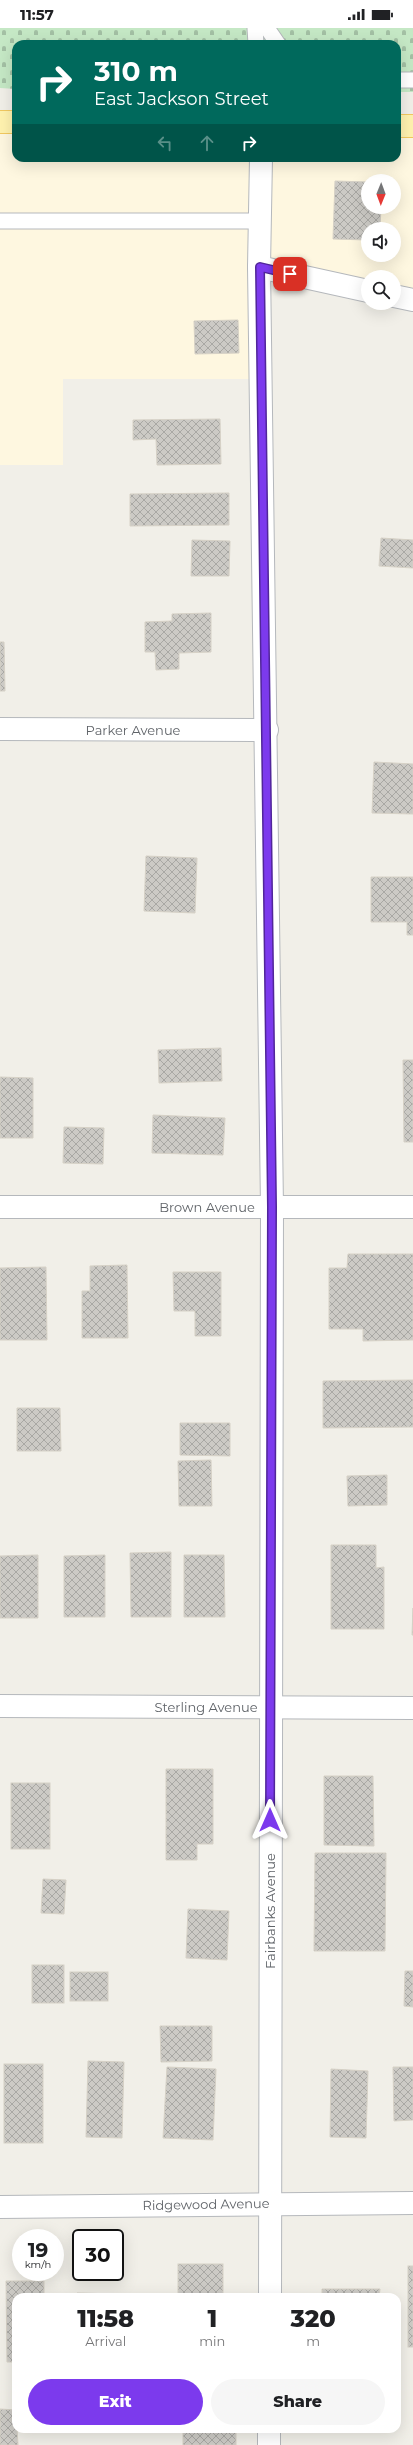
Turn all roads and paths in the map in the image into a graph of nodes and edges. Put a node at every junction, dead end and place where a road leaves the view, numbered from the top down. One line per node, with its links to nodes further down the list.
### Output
1 (255, 28): 3 (lane)
2 (267, 28): 4 (lane)
3 (256, 40)
4 (275, 40)
5 (401, 80): 6 (lane)
6 (413, 80)
7 (0, 122): 8 (main road)
8 (12, 122)
9 (401, 126): 10 (main road)
10 (413, 126)
11 (261, 162): 12 (street, Fairbanks Avenue)
12 (260, 220): 13 (lane); 14 (street, Fairbanks Avenue)
13 (0, 221)
14 (260, 267): 15 (street); 19 (street, Fairbanks Avenue)
15 (361, 289)
16 (401, 297): 17 (street)
17 (413, 300)
18 (0, 729): 19 (street, Parker Avenue)
19 (267, 730): 22 (street, Fairbanks Avenue)
20 (413, 1206): 22 (street, Brown Avenue)
21 (0, 1207): 22 (street, Brown Avenue)
22 (272, 1207): 24 (street, Fairbanks Avenue)
23 (0, 1706): 24 (street, Sterling Avenue)
24 (270, 1708): 25 (street, Sterling Avenue); 26 (street, Fairbanks Avenue)
25 (413, 1708)
26 (270, 2203): 27 (street, Ridgewood Avenue); 28 (street, Ridgewood Avenue); 29 (street, Fairbanks Avenue)
27 (413, 2203)
28 (0, 2207)
29 (270, 2293)
30 (269, 2433): 31 (street)
31 (269, 2445)

